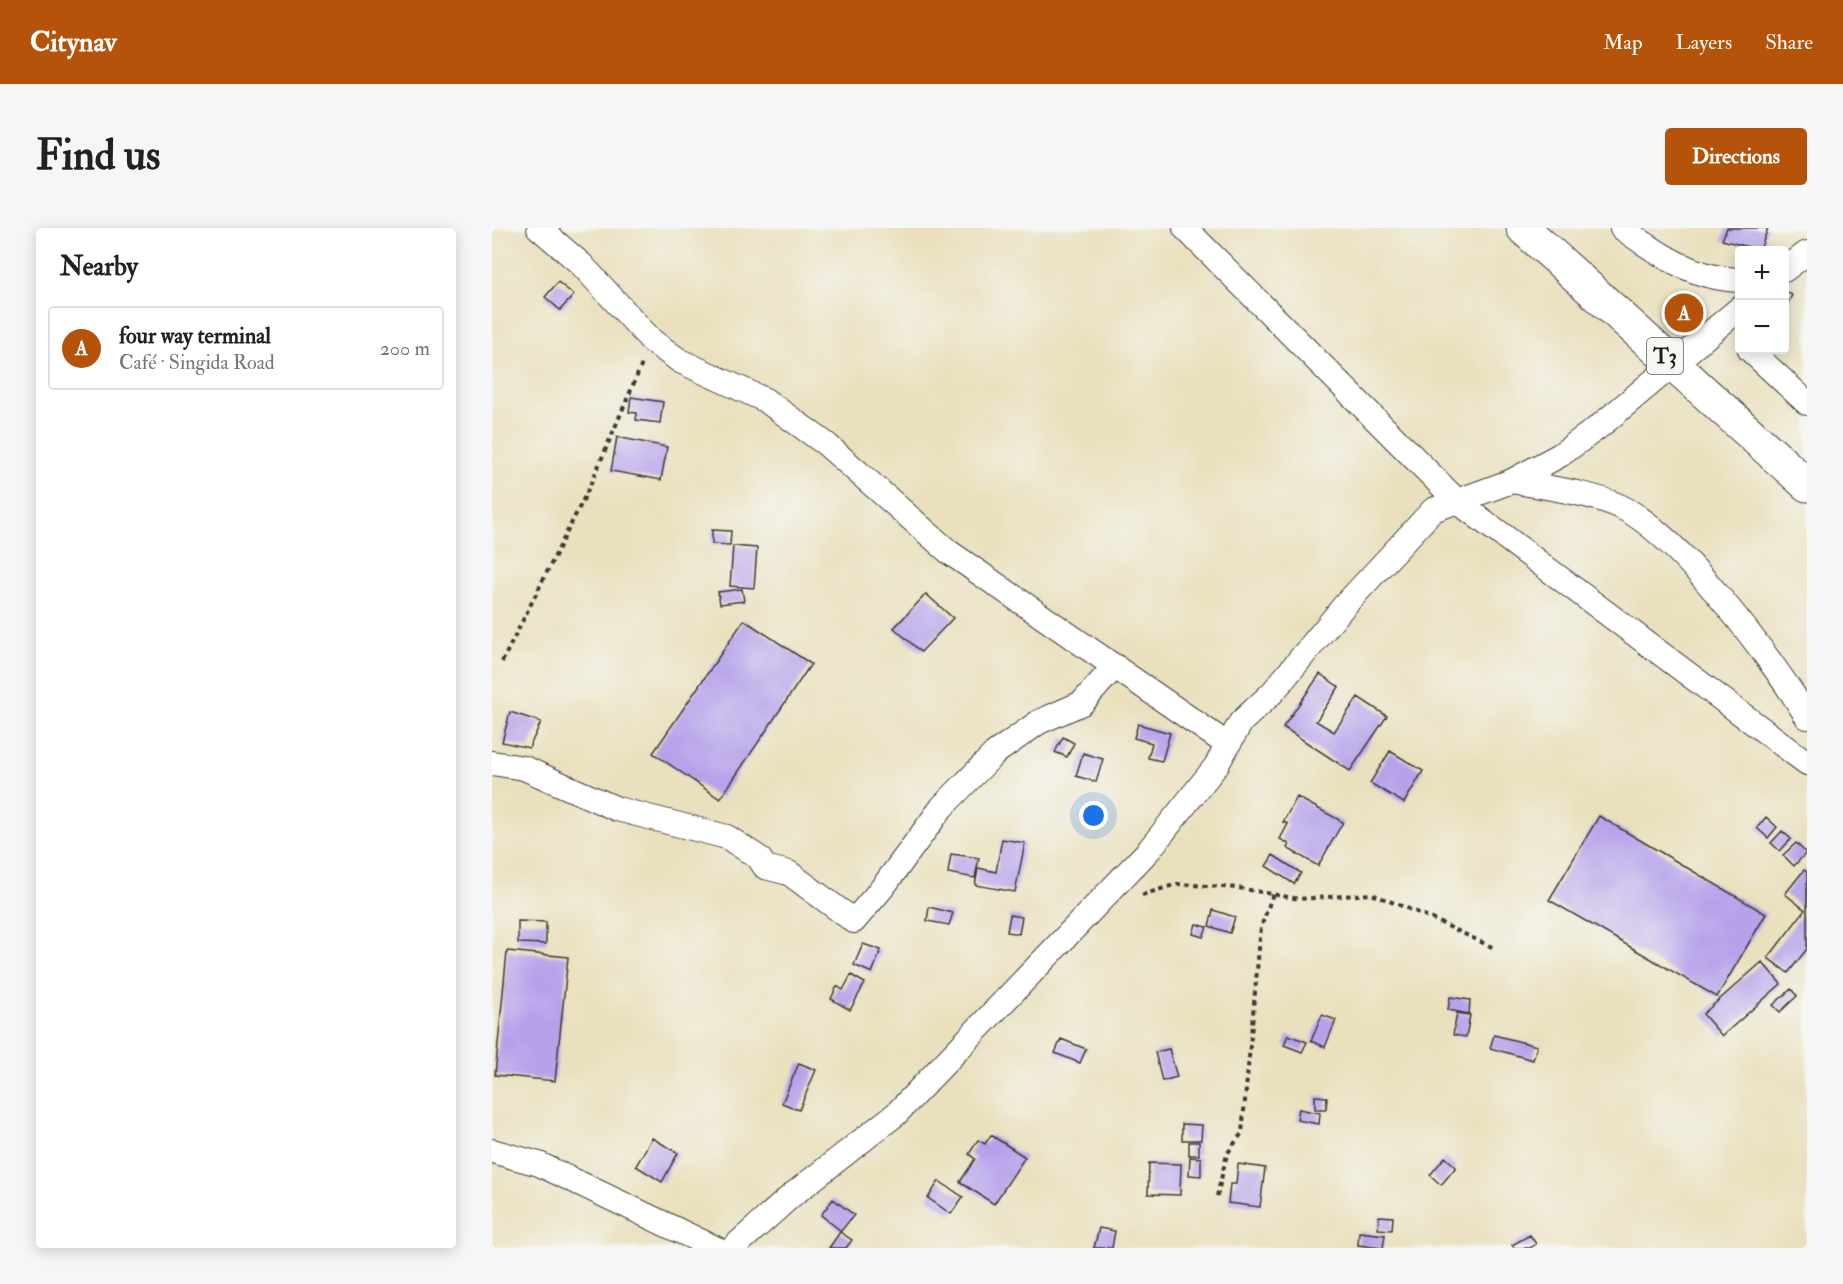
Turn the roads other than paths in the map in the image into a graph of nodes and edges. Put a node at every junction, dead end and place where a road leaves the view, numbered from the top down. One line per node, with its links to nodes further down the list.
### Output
1 (539, 228): 15 (street)
2 (1185, 228): 14 (street)
3 (1523, 228): 10 (highway, T3)
4 (1622, 228): 7 (street)
5 (1807, 253): 6 (street)
6 (1789, 267)
7 (1735, 280)
8 (1731, 316): 10 (street)
9 (1754, 354): 11 (street)
10 (1672, 363): 12 (street); 13 (highway, T3)
11 (1807, 403)
12 (1512, 481): 14 (street); 16 (street)
13 (1807, 485)
14 (1458, 502): 17 (street); 19 (street)
15 (1115, 666): 17 (street); 18 (street)
16 (1807, 717)
17 (1228, 745): 22 (street)
18 (492, 763)
19 (1807, 764)
20 (492, 1151): 21 (street)
21 (715, 1248)
22 (733, 1248)

